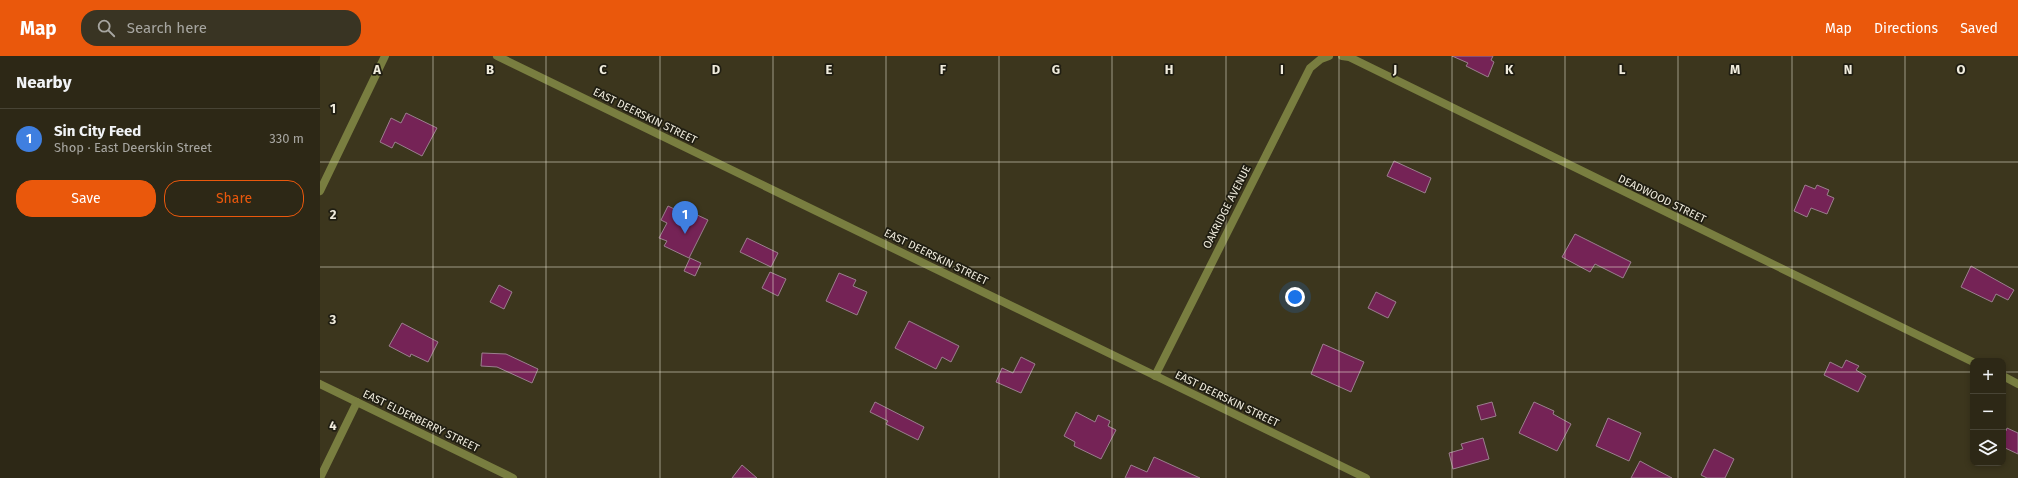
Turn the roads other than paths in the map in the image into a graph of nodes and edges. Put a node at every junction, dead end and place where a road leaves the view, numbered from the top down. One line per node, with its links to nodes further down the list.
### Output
1 (385, 56): 5 (street)
2 (497, 56): 7 (street, EAST DEERSKIN STREET)
3 (1328, 56): 7 (street, OAKRIDGE AVENUE)
4 (1342, 56): 6 (street, DEADWOOD STREET)
5 (320, 192)
6 (1970, 361)
7 (1155, 376): 14 (street, EAST DEERSKIN STREET)
8 (2006, 378): 10 (street)
9 (320, 384): 11 (street, EAST ELDERBERRY STREET)
10 (2018, 384)
11 (357, 402): 12 (street); 13 (street, EAST ELDERBERRY STREET)
12 (320, 478)
13 (513, 478)
14 (1366, 478)

